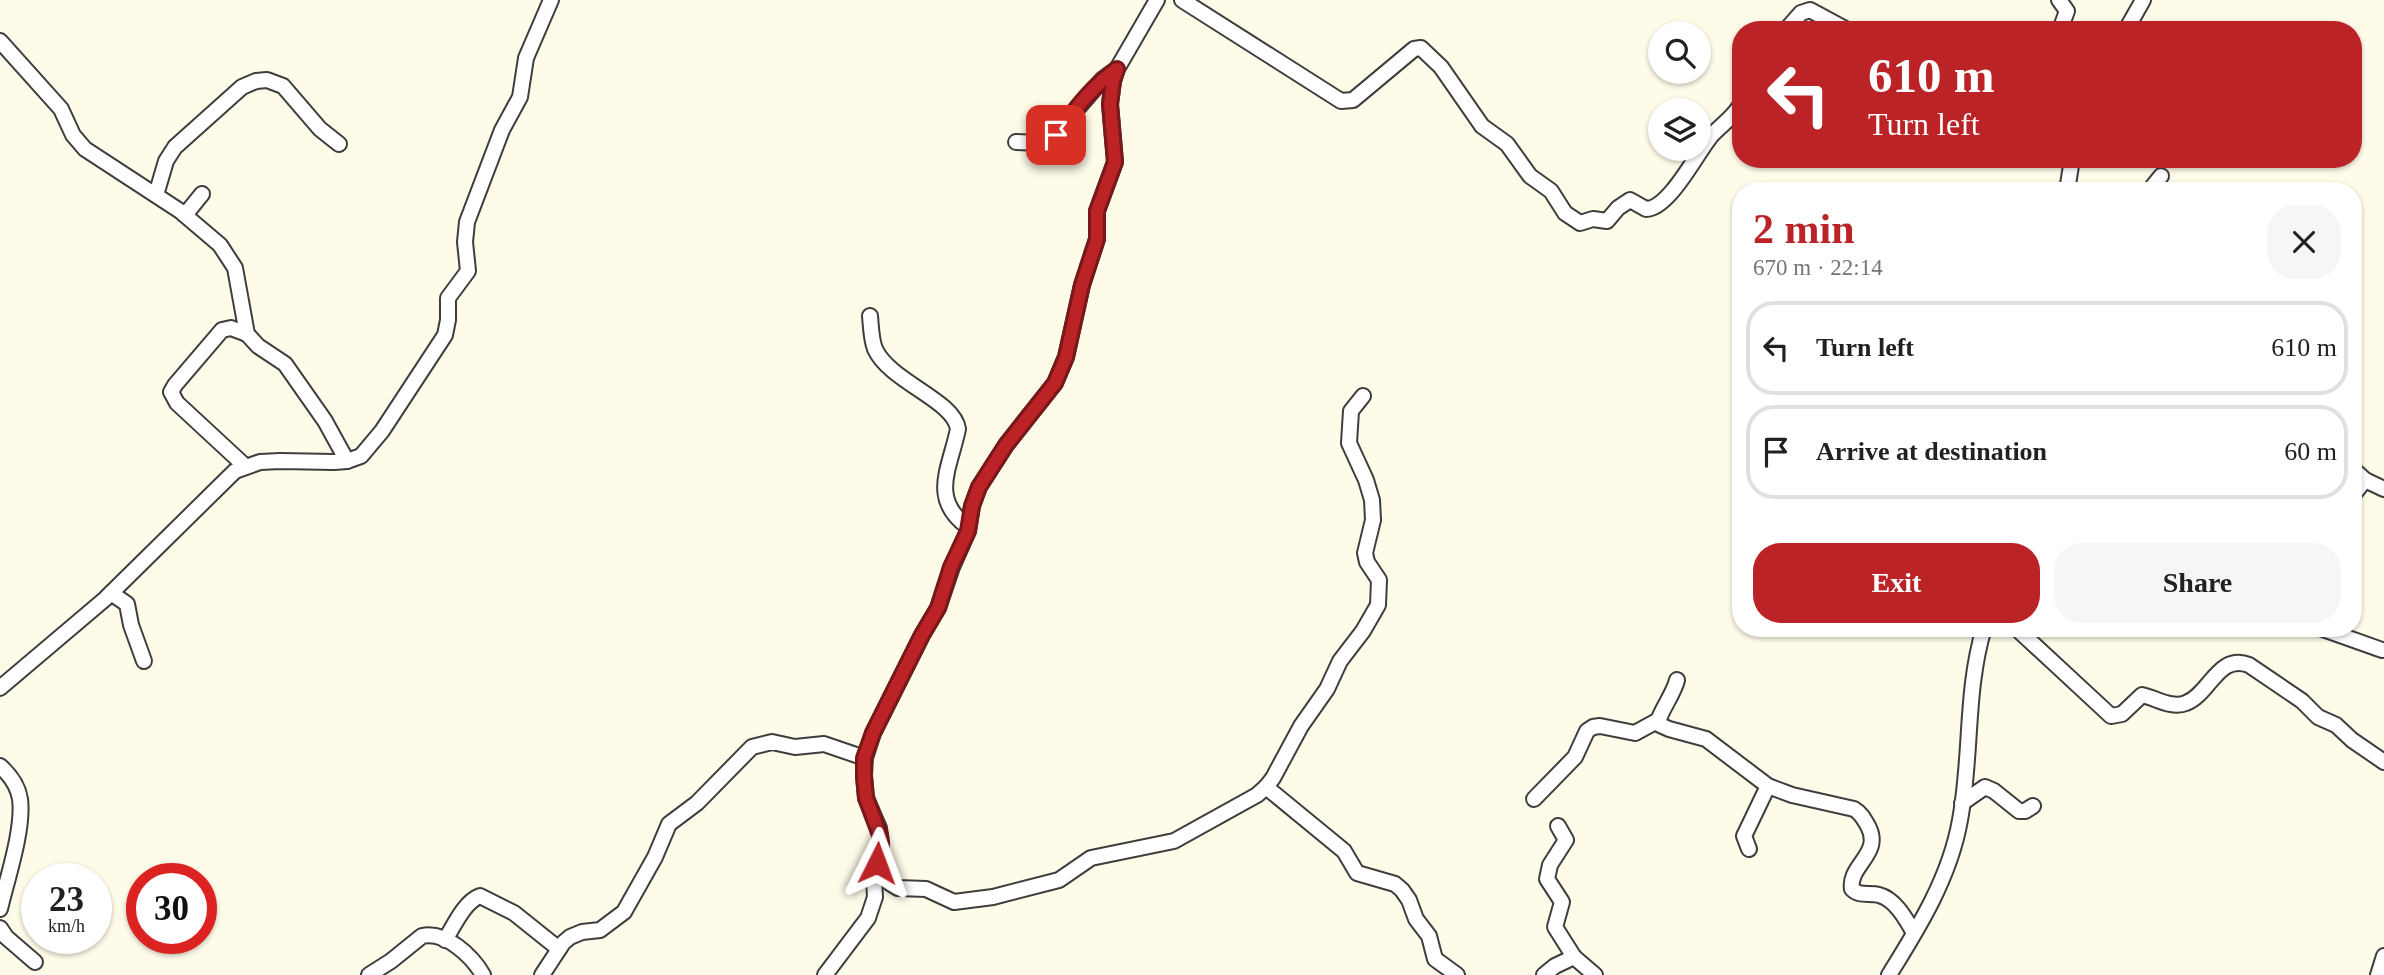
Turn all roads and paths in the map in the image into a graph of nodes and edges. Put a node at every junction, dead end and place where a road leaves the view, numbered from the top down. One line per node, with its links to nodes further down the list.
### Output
1 (551, 0): 23 (street)
2 (1157, 0): 11 (street)
3 (1182, 0): 12 (street)
4 (2059, 0): 8 (street)
5 (2143, 0): 9 (street)
6 (1794, 21): 7 (street)
7 (1830, 21)
8 (2064, 21)
9 (2131, 21)
10 (0, 41): 18 (street)
11 (1117, 69): 13 (street); 27 (street)
12 (1732, 116)
13 (1016, 142)
14 (338, 144): 18 (street)
15 (2161, 176): 16 (street)
16 (2156, 182)
17 (202, 194): 19 (street)
18 (156, 195): 19 (street)
19 (185, 215): 21 (street)
20 (870, 316): 27 (street)
21 (247, 334): 23 (street); 24 (street)
22 (1363, 396): 41 (street)
23 (347, 461): 24 (street)
24 (245, 466): 28 (street)
25 (2362, 477): 26 (street)
26 (2384, 489)
27 (968, 527): 37 (street)
28 (111, 593): 33 (street); 35 (street)
29 (1982, 637): 43 (street)
30 (2026, 637): 38 (street)
31 (2345, 637): 32 (street)
32 (2382, 650)
33 (144, 661)
34 (1677, 680): 36 (street)
35 (0, 688)
36 (1657, 721): 40 (street); 42 (street)
37 (864, 758): 47 (street); 52 (street)
38 (2384, 762)
39 (0, 766): 48 (street)
40 (1768, 786): 46 (street); 50 (street)
41 (1266, 787): 47 (street); 60 (street)
42 (1534, 799)
43 (1962, 803): 44 (street); 50 (street)
44 (2033, 806)
45 (1558, 826): 54 (street)
46 (1749, 849)
47 (877, 863): 59 (street)
48 (0, 909)
49 (0, 928): 55 (street)
50 (1914, 933): 63 (street)
51 (445, 940): 52 (street); 56 (street); 57 (street)
52 (559, 949): 58 (street)
53 (2384, 956): 64 (street)
54 (1574, 957): 61 (street); 62 (street)
55 (35, 962)
56 (369, 975)
57 (483, 975)
58 (542, 975)
59 (825, 975)
60 (1457, 975)
61 (1544, 975)
62 (1595, 975)
63 (1889, 975)
64 (2378, 975)

